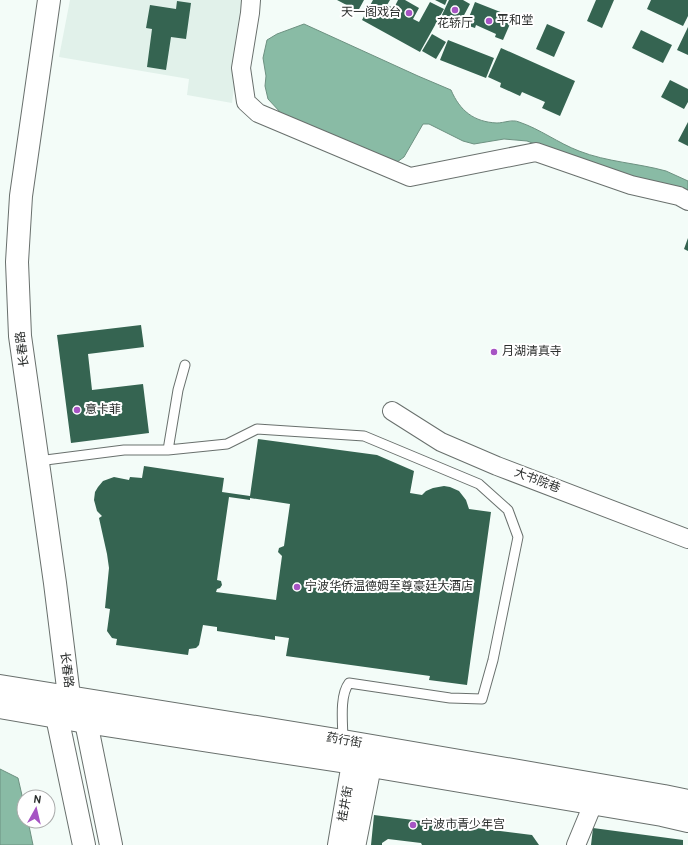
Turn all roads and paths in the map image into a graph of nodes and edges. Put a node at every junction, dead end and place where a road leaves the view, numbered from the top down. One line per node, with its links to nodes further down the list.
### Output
1 (49, 0): 7 (main road, 长春路)
2 (251, 0): 3 (street)
3 (688, 201)
4 (185, 365): 6 (lane)
5 (392, 411): 8 (street, 大书院巷)
6 (168, 450): 7 (lane); 14 (lane)
7 (38, 461): 10 (main road, 长春路)
8 (688, 539)
9 (0, 686): 10 (main road, 药行街)
10 (66, 696): 12 (main road, 长春路); 13 (main road, 长春路); 14 (main road, 药行街)
11 (0, 707): 12 (main road, 药行街)
12 (57, 716): 13 (main road, 药行街); 19 (main road)
13 (86, 722): 15 (main road, 药行街); 20 (main road, 长春路)
14 (343, 741): 16 (main road, 药行街)
15 (362, 764): 17 (main road, 药行街); 21 (main road, 桂井街); 22 (main road, 桂井街)
16 (688, 801)
17 (593, 804): 18 (main road, 药行街); 23 (street)
18 (688, 821)
19 (84, 845)
20 (111, 845)
21 (339, 845)
22 (354, 845)
23 (576, 845)

